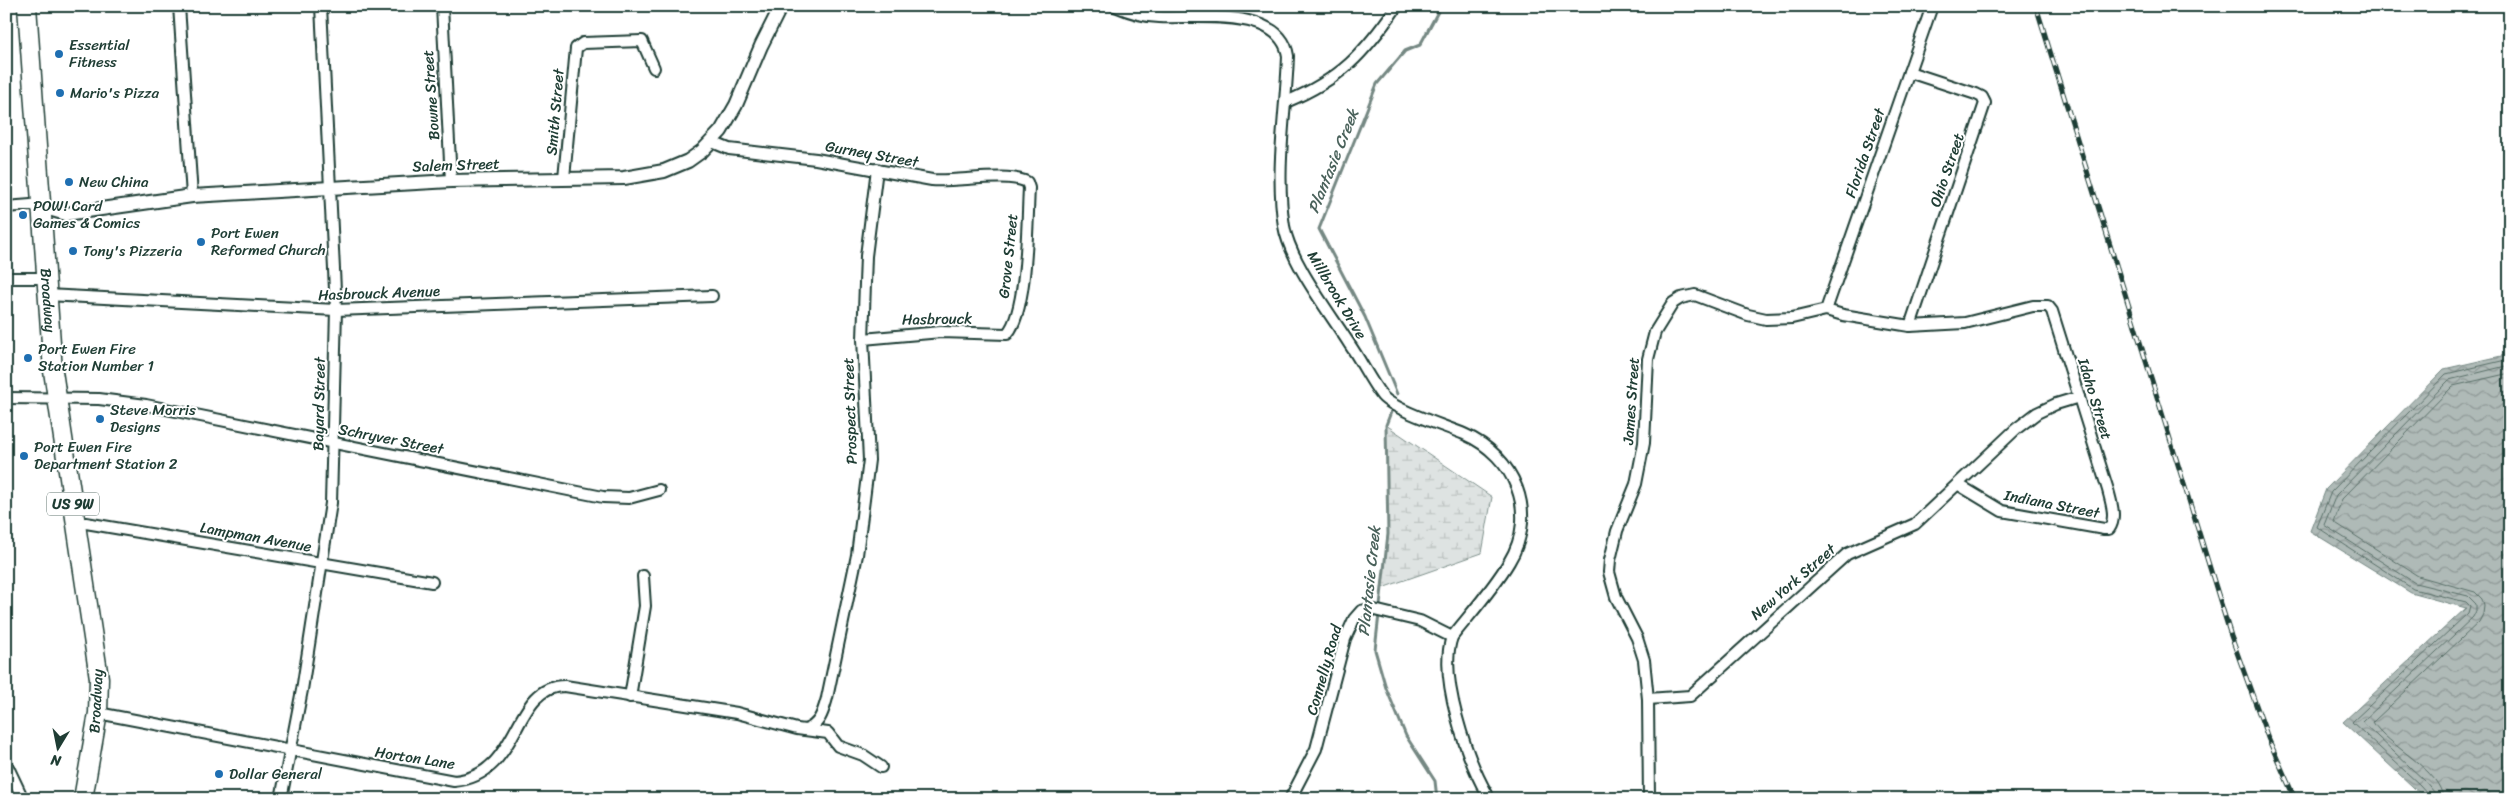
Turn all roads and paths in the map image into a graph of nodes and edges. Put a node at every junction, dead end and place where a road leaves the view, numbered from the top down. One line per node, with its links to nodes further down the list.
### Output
1 (27, 6): 20 (highway, Broadway / US 9W)
2 (179, 6): 18 (street)
3 (321, 6): 17 (street, Bayard Street)
4 (442, 6): 15 (street, Bowne Street)
5 (781, 6): 12 (street, Salem Street)
6 (1115, 6): 11 (street, Millbrook Drive)
7 (1397, 6): 11 (street)
8 (1932, 6): 10 (street, Florida Street)
9 (654, 68): 14 (street, Smith Street)
10 (1909, 72): 26 (street, Florida Street); 27 (street, Ohio Street)
11 (1286, 102): 41 (street, Millbrook Drive)
12 (712, 142): 13 (street, Gurney Street); 14 (street, Salem Street)
13 (877, 169): 16 (street, Gurney Street); 29 (street, Prospect Street)
14 (564, 178): 15 (street, Salem Street)
15 (451, 181): 17 (street, Salem Street)
16 (1027, 182): 28 (street, Grove Street)
17 (331, 187): 18 (street, Salem Street); 25 (street, Bayard Street)
18 (192, 196): 20 (street, Salem Street)
19 (6, 207): 20 (street)
20 (42, 208): 22 (highway, Broadway / US 9W)
21 (6, 278): 22 (street, Hasbrouck Avenue)
22 (47, 287): 25 (street, Hasbrouck Avenue); 31 (highway, Broadway / US 9W)
23 (712, 296): 25 (street, Hasbrouck Avenue)
24 (2027, 308): 27 (street, James Street); 32 (street, Idaho Street)
25 (336, 310): 33 (street, Bayard Street)
26 (1826, 310): 27 (street, James Street); 43 (street, James Street)
27 (1910, 326)
28 (1010, 331): 29 (street, Hasbrouck)
29 (863, 339): 45 (street, Prospect Street)
30 (6, 398): 31 (street, Schryver Street)
31 (57, 398): 33 (street, Schryver Street); 37 (highway, Broadway / US 9W)
32 (2079, 398): 34 (street, New York Street); 36 (street, Idaho Street)
33 (334, 443): 35 (street, Schryver Street); 38 (street, Bayard Street)
34 (1959, 485): 36 (street, Indiana Street); 43 (street, New York Street)
35 (659, 490)
36 (2112, 523)
37 (76, 524): 38 (street, Lampman Avenue); 44 (highway, Broadway / US 9W)
38 (323, 564): 40 (street, Lampman Avenue); 46 (street, Bayard Street)
39 (643, 576): 42 (street)
40 (432, 582)
41 (1452, 637): 49 (street); 53 (street, Connelly Road)
42 (630, 697): 45 (street, Horton Lane); 46 (street, Horton Lane)
43 (1648, 699): 54 (street, James Street)
44 (98, 713): 46 (street, Horton Lane); 51 (highway, Broadway / US 9W)
45 (805, 730): 48 (street, Horton Lane)
46 (290, 750): 52 (street, Bayard Street)
47 (6, 763): 50 (street)
48 (881, 767)
49 (1488, 797)
50 (23, 799)
51 (83, 799)
52 (281, 799)
53 (1290, 799)
54 (1649, 799)

